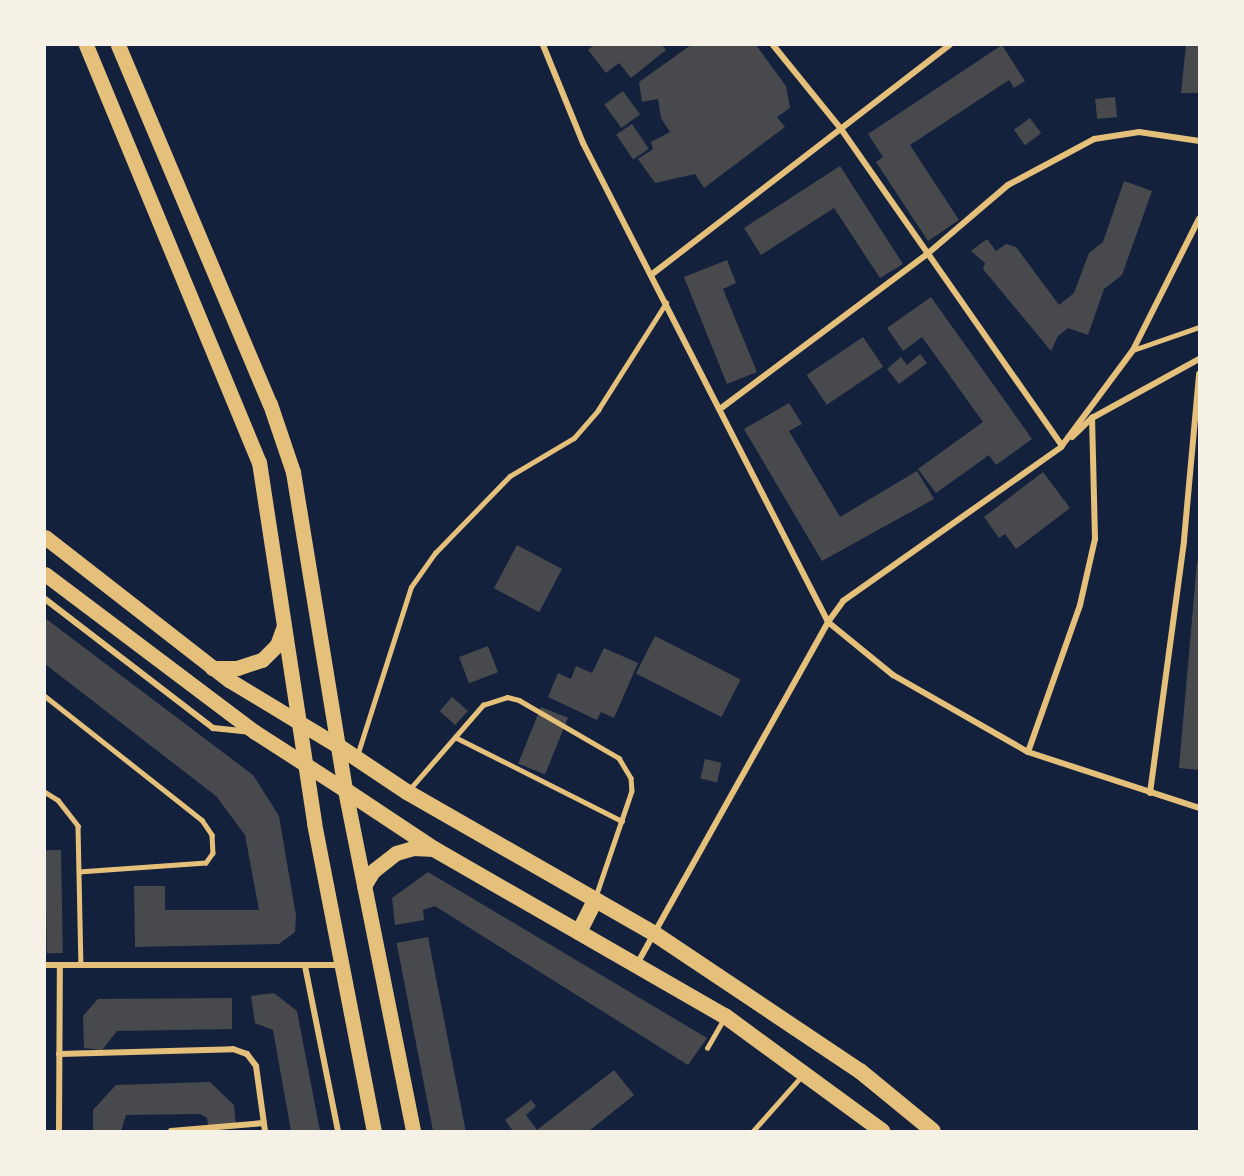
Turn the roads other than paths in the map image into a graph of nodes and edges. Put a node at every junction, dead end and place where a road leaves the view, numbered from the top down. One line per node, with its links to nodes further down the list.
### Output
1 (86, 45): 23 (main road)
2 (118, 45): 29 (main road)
3 (543, 45): 10 (street)
4 (773, 45): 6 (street)
5 (950, 45): 6 (street)
6 (841, 129): 9 (street); 10 (street)
7 (1199, 141): 9 (street)
8 (1199, 219): 13 (street)
9 (926, 255): 16 (street); 18 (street)
10 (651, 275): 11 (street)
11 (666, 303): 16 (street); 31 (lane)
12 (1199, 327): 13 (lane)
13 (1133, 350): 18 (street)
14 (1199, 359): 17 (street)
15 (1199, 374): 36 (street)
16 (720, 409): 22 (street)
17 (1092, 418): 18 (street); 30 (street)
18 (1061, 447): 22 (street)
19 (45, 537): 24 (main road)
20 (45, 574): 27 (main road)
21 (45, 600): 27 (street)
22 (828, 622): 30 (street); 44 (street)
23 (285, 623): 24 (main road); 26 (main road)
24 (212, 668): 26 (main road)
25 (45, 696): 40 (lane)
26 (299, 722): 29 (main road); 32 (main road)
27 (255, 732): 32 (main road)
28 (455, 737): 35 (lane); 38 (lane); 38 (lane)
29 (338, 746): 31 (highway); 33 (main road)
30 (1028, 752): 36 (street)
31 (357, 758): 35 (highway)
32 (304, 764): 33 (main road); 48 (main road)
33 (345, 790): 39 (highway); 41 (main road)
34 (45, 792): 40 (lane)
35 (407, 792): 42 (highway)
36 (1150, 793): 37 (street)
37 (1199, 808)
38 (622, 821): 42 (lane)
39 (434, 849): 41 (main road); 43 (highway)
40 (79, 872): 47 (lane)
41 (364, 886): 62 (main road)
42 (595, 900): 43 (highway); 44 (highway)
43 (579, 932): 49 (highway)
44 (655, 934): 49 (street); 56 (highway)
45 (45, 965): 46 (street)
46 (60, 965): 47 (street); 53 (street)
47 (81, 965): 50 (street)
48 (340, 965): 50 (street); 61 (main road)
49 (637, 965): 51 (highway)
50 (305, 966): 60 (street)
51 (726, 1016): 52 (lane); 54 (highway)
52 (707, 1048)
53 (59, 1053): 55 (street); 57 (street)
54 (805, 1073): 63 (lane); 64 (highway)
55 (264, 1123): 58 (street); 59 (street)
56 (930, 1130)
57 (59, 1131)
58 (171, 1131)
59 (265, 1131)
60 (338, 1131)
61 (374, 1131)
62 (413, 1131)
63 (753, 1131)
64 (882, 1131)

